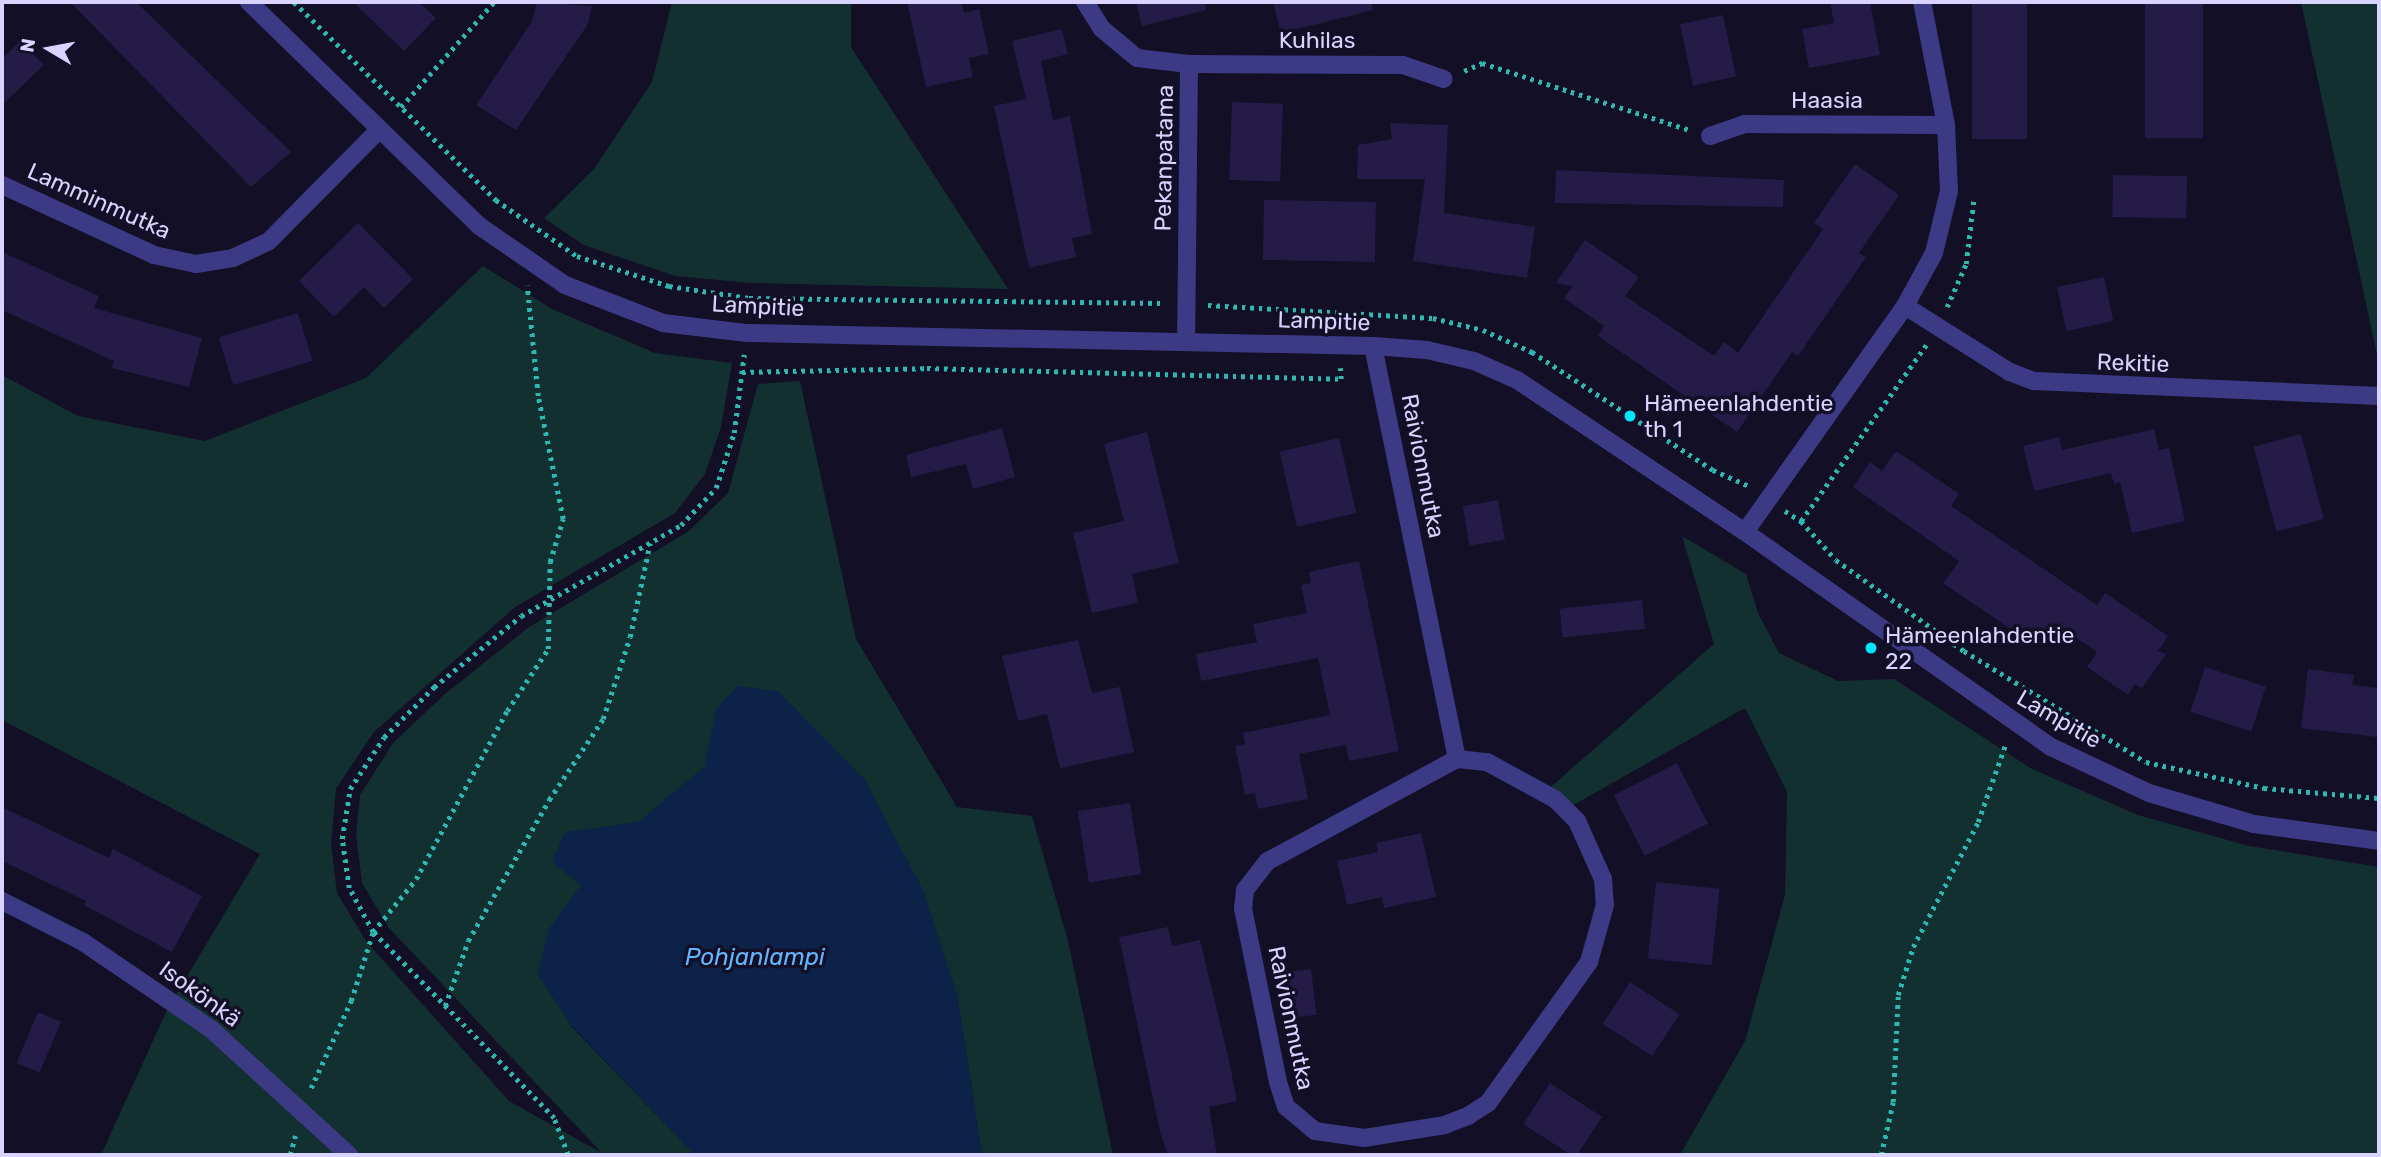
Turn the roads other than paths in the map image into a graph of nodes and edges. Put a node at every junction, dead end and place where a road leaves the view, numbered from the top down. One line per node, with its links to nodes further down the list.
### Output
1 (249, 2): 7 (street, Lampitie)
2 (1085, 2): 4 (street, Pekanpatama)
3 (1922, 2): 6 (street)
4 (1189, 64): 5 (street, Kuhilas); 11 (street, Pekanpatama)
5 (1444, 79)
6 (1946, 125): 8 (street, Haasia); 10 (street)
7 (378, 131): 9 (street, Lamminmutka); 11 (street, Lampitie)
8 (1710, 136)
9 (2, 185)
10 (1905, 306): 13 (street, Rekitie); 14 (street)
11 (1186, 341): 12 (street, Lampitie)
12 (1373, 346): 14 (street, Lampitie); 15 (street, Raivionmutka)
13 (2379, 396)
14 (1745, 532): 16 (street, Lampitie)
15 (1457, 759): 15 (street, Raivionmutka)
16 (2379, 841)
17 (2, 901): 18 (street, Isokönkä)
18 (349, 1155)

